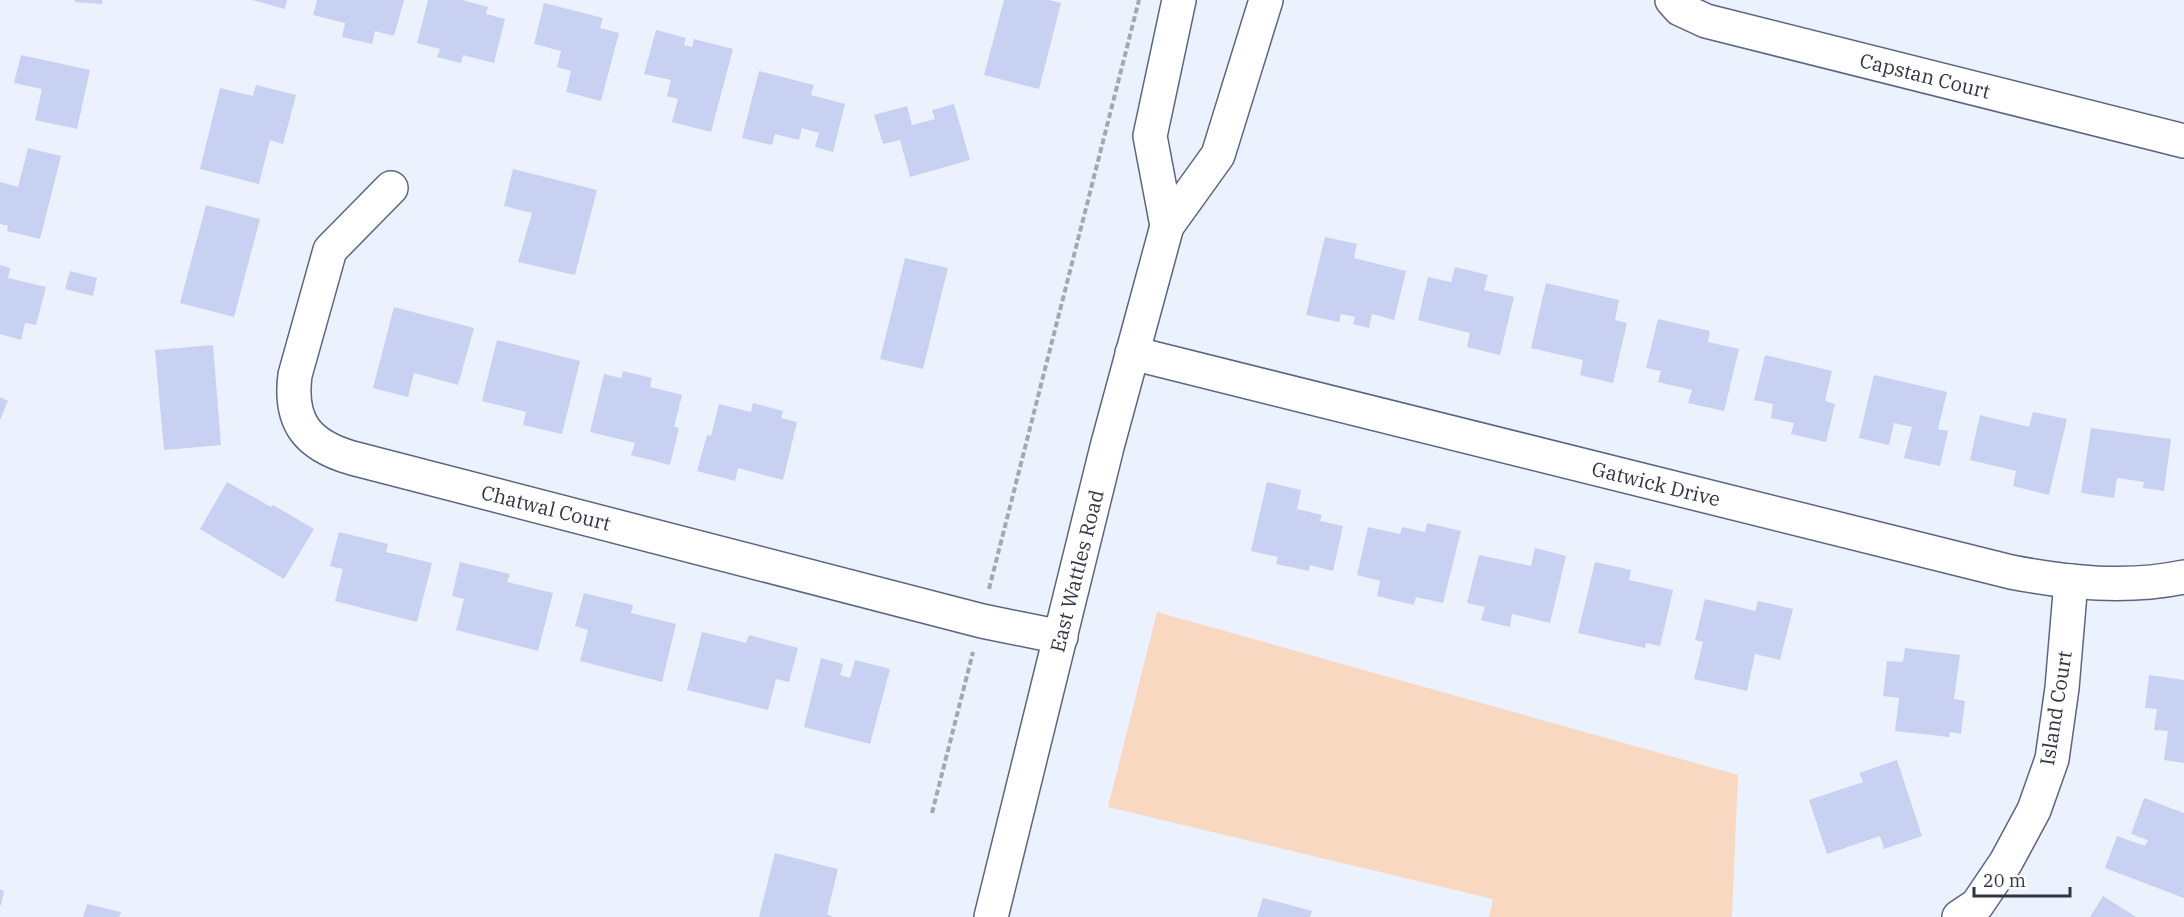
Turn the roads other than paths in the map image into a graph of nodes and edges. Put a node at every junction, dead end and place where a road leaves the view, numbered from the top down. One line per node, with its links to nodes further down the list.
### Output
1 (1179, 0): 6 (street, East Wattles Road)
2 (1266, 0): 6 (street, East Wattles Road)
3 (1672, 0): 4 (street, Capstan Court)
4 (2184, 141)
5 (391, 188): 10 (street, Chatwal Court)
6 (1167, 226): 7 (street, East Wattles Road)
7 (1132, 353): 9 (street, Gatwick Drive); 10 (street, East Wattles Road)
8 (2184, 577): 9 (street, Gatwick Drive)
9 (2071, 581): 12 (street, Island Court)
10 (1061, 637): 11 (street, East Wattles Road)
11 (991, 917)
12 (1959, 917)

